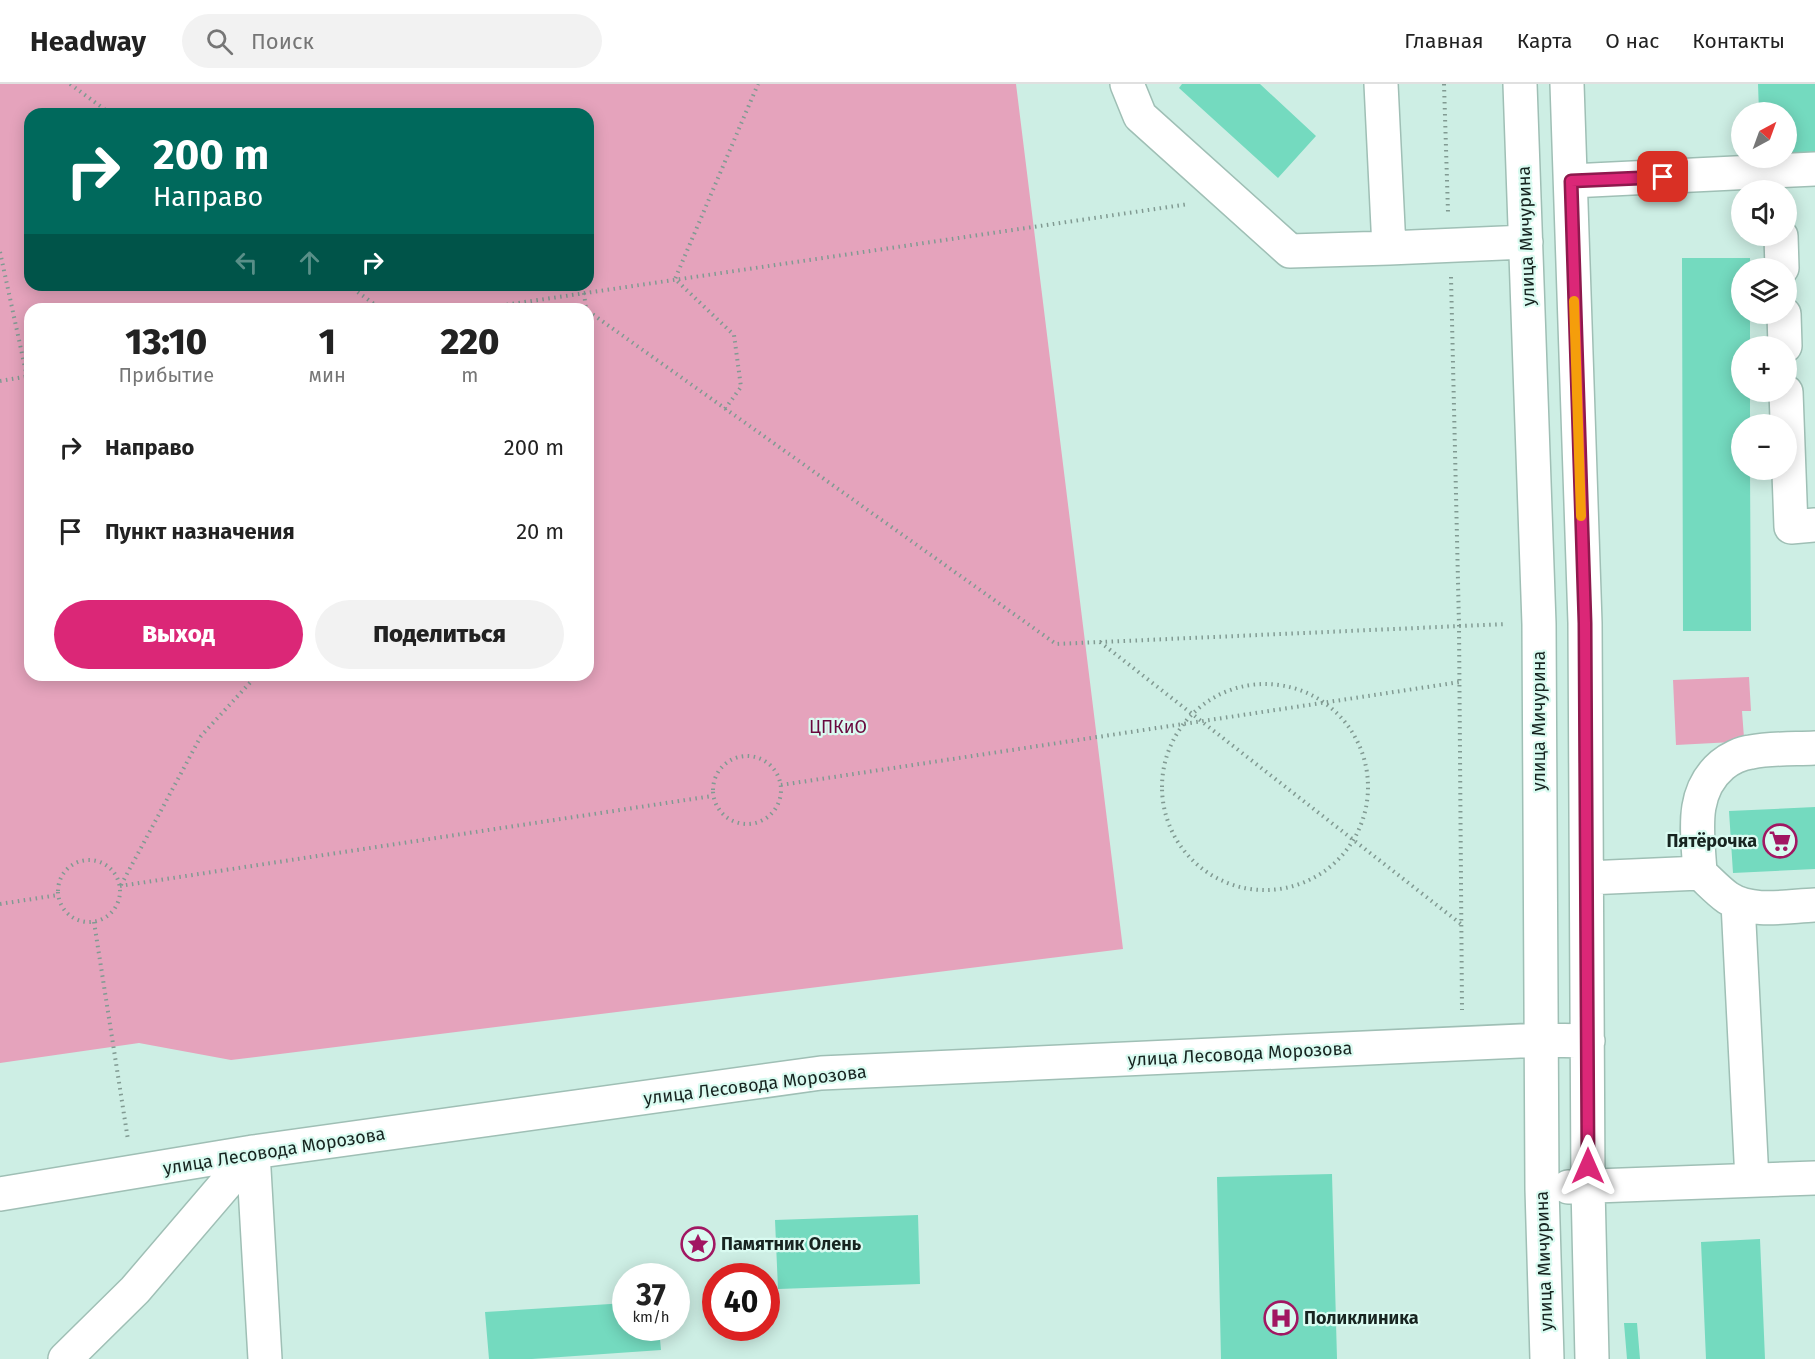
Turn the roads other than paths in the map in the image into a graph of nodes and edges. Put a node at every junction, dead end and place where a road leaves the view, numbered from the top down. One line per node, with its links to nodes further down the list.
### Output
1 (1126, 84): 10 (street)
2 (1381, 84): 10 (street)
3 (1521, 84): 9 (street, улица Мичурина)
4 (1568, 84): 7 (street)
5 (1815, 169): 6 (street)
6 (1782, 180)
7 (1571, 181): 8 (street); 15 (street)
8 (1731, 181)
9 (1526, 242): 10 (street); 18 (street, улица Мичурина)
10 (1389, 248)
11 (1786, 402): 12 (street)
12 (1815, 525)
13 (1815, 748): 14 (street)
14 (1700, 873): 15 (street); 16 (street)
15 (1587, 878): 19 (street)
16 (1738, 903): 17 (street); 22 (street)
17 (1815, 905)
18 (1540, 1040): 19 (street, улица Лесовода Морозова); 20 (street, улица Лесовода Морозова); 24 (street, улица Мичурина)
19 (1588, 1041): 23 (street)
20 (253, 1152): 25 (street, улица Лесовода Морозова); 26 (street); 27 (street)
21 (1815, 1178): 22 (street)
22 (1752, 1180): 23 (street)
23 (1588, 1187): 24 (street); 29 (street)
24 (1542, 1189): 28 (street, улица Мичурина)
25 (0, 1194)
26 (65, 1359)
27 (265, 1359)
28 (1547, 1359)
29 (1592, 1359)

